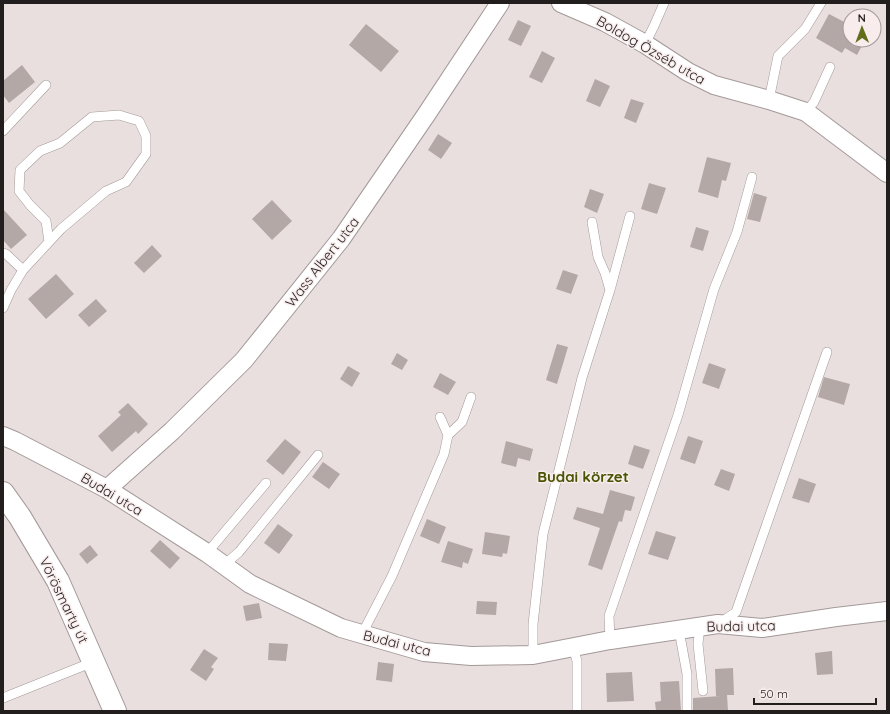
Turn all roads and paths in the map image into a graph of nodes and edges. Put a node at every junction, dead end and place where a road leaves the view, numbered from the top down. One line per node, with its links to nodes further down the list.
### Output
1 (500, 3): 27 (street, Wass Albert utca)
2 (561, 3): 5 (street, Boldog Özséb utca)
3 (664, 3): 5 (lane)
4 (821, 3): 8 (lane)
5 (645, 44): 8 (street, Boldog Özséb utca)
6 (830, 67): 9 (lane)
7 (46, 85): 10 (lane)
8 (769, 100): 9 (street, Boldog Özséb utca)
9 (806, 112): 11 (street, Boldog Özséb utca)
10 (3, 131)
11 (887, 173)
12 (752, 177): 36 (lane)
13 (630, 216): 18 (lane)
14 (592, 222): 18 (lane)
15 (49, 242): 15 (lane); 17 (lane)
16 (3, 253): 17 (lane)
17 (23, 270): 19 (lane)
18 (610, 290): 38 (lane)
19 (3, 308)
20 (827, 352): 32 (lane)
21 (471, 398): 23 (lane)
22 (440, 417): 23 (lane)
23 (448, 435): 35 (lane)
24 (3, 436): 27 (street, Budai utca)
25 (318, 455): 30 (lane)
26 (266, 483): 29 (lane)
27 (107, 489): 29 (street, Budai utca)
28 (3, 493): 39 (street, Vörösmarty út)
29 (207, 553): 30 (street, Budai utca)
30 (224, 565): 35 (street, Budai utca)
31 (887, 611): 32 (street, Budai utca)
32 (718, 624): 33 (street, Budai utca)
33 (700, 626): 34 (street, Budai utca); 40 (lane)
34 (679, 630): 36 (street, Budai utca); 44 (lane)
35 (362, 634): 38 (street, Budai utca)
36 (610, 640): 37 (street, Budai utca)
37 (573, 647): 38 (street, Budai utca); 43 (lane)
38 (533, 655)
39 (93, 662): 41 (lane); 42 (street, Vörösmarty út)
40 (703, 691)
41 (3, 698)
42 (115, 711)
43 (577, 711)
44 (687, 711)

